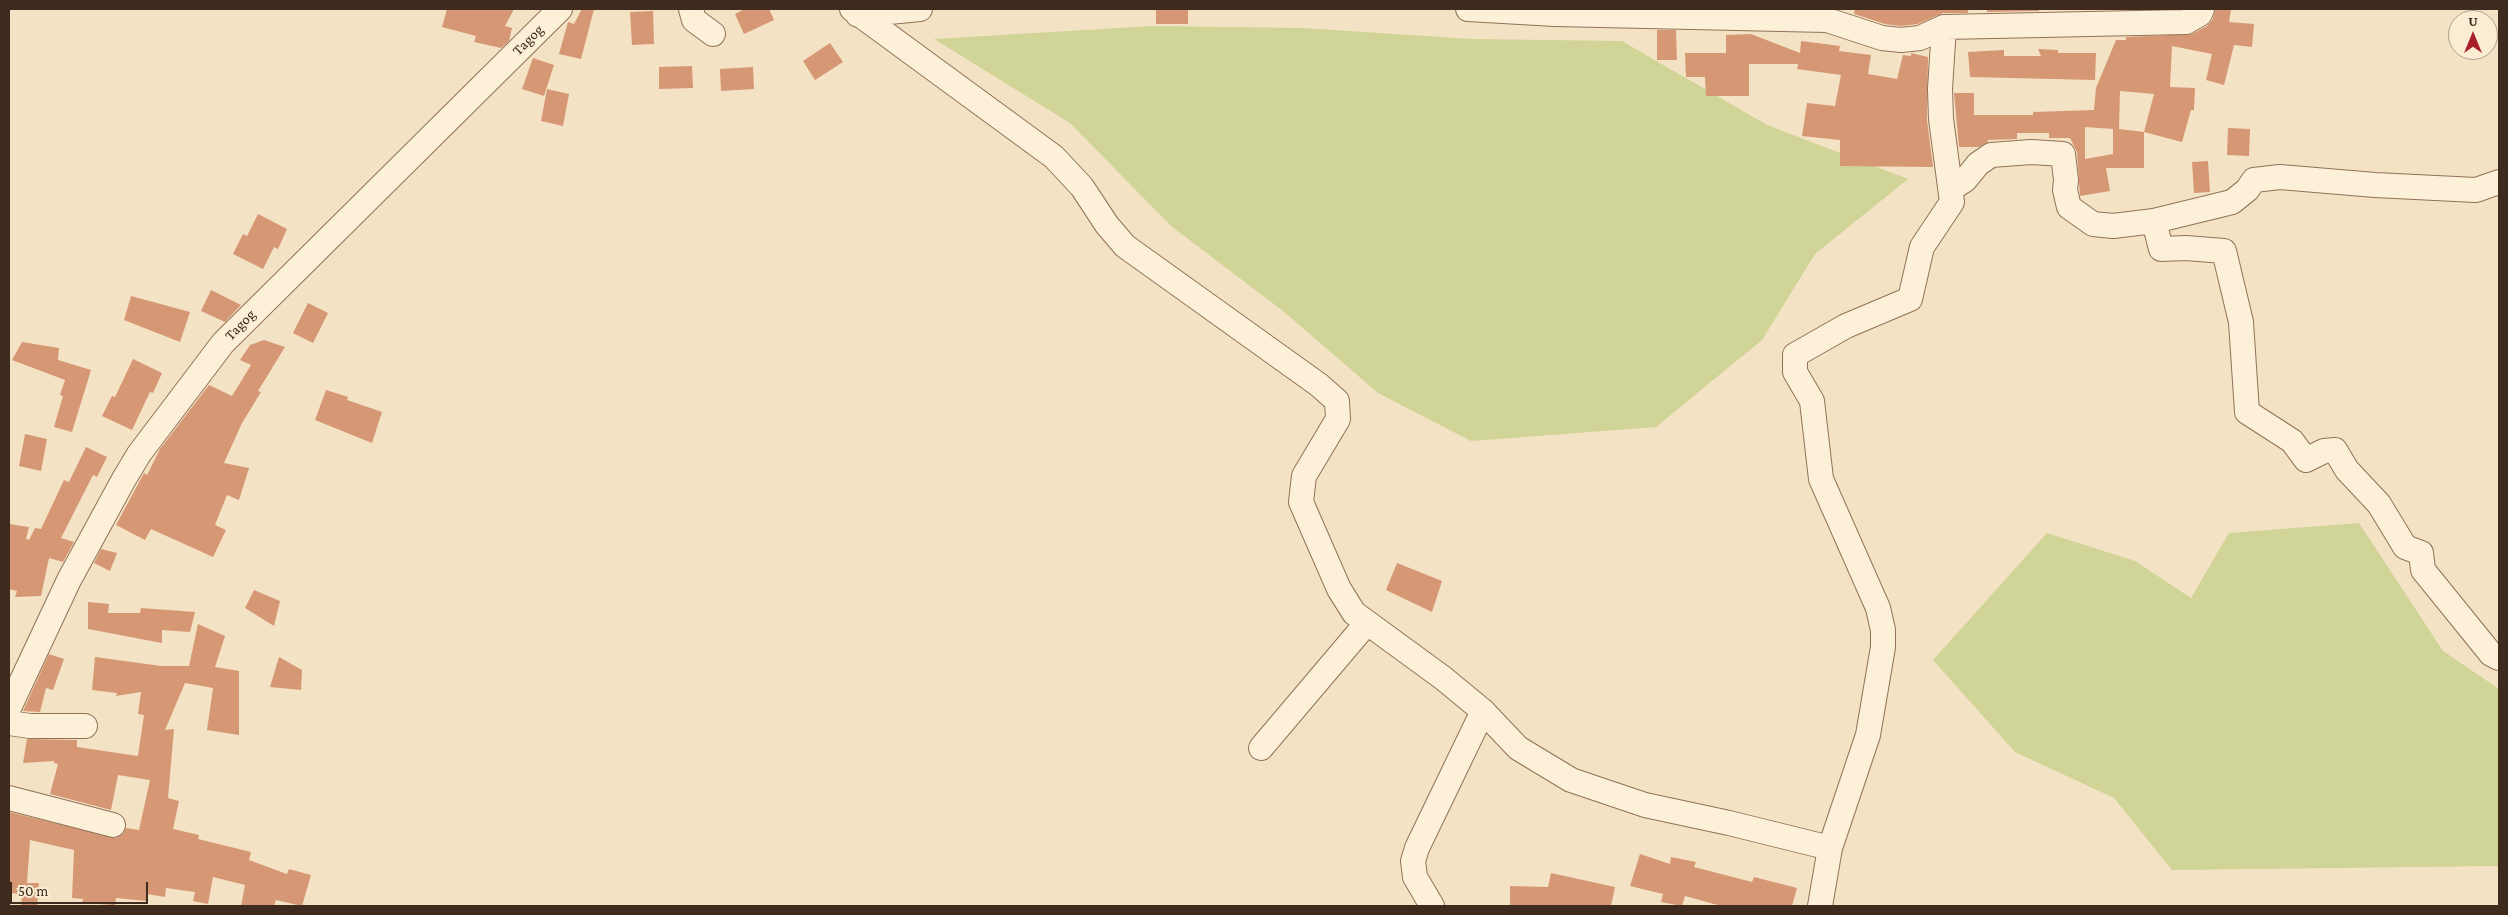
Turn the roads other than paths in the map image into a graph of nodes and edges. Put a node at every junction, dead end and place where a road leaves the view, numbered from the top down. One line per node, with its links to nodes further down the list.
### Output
1 (560, 9): 16 (street, Tagog)
2 (691, 9): 10 (street)
3 (920, 9): 7 (street)
4 (1468, 9): 6 (street)
5 (2202, 9): 8 (street)
6 (1556, 11): 9 (street)
7 (855, 12): 14 (street)
8 (2043, 17): 9 (street)
9 (1944, 27): 12 (street)
10 (713, 34)
11 (2499, 182): 13 (street)
12 (1951, 189): 13 (street); 23 (street)
13 (2154, 221): 15 (street)
14 (1366, 624): 17 (street); 20 (street)
15 (2499, 658)
16 (9, 708)
17 (1483, 711): 23 (street); 24 (street)
18 (9, 723): 19 (street)
19 (84, 726)
20 (1261, 748)
21 (9, 798): 22 (street)
22 (113, 825)
23 (1830, 848): 25 (street)
24 (1432, 906)
25 (1820, 906)

